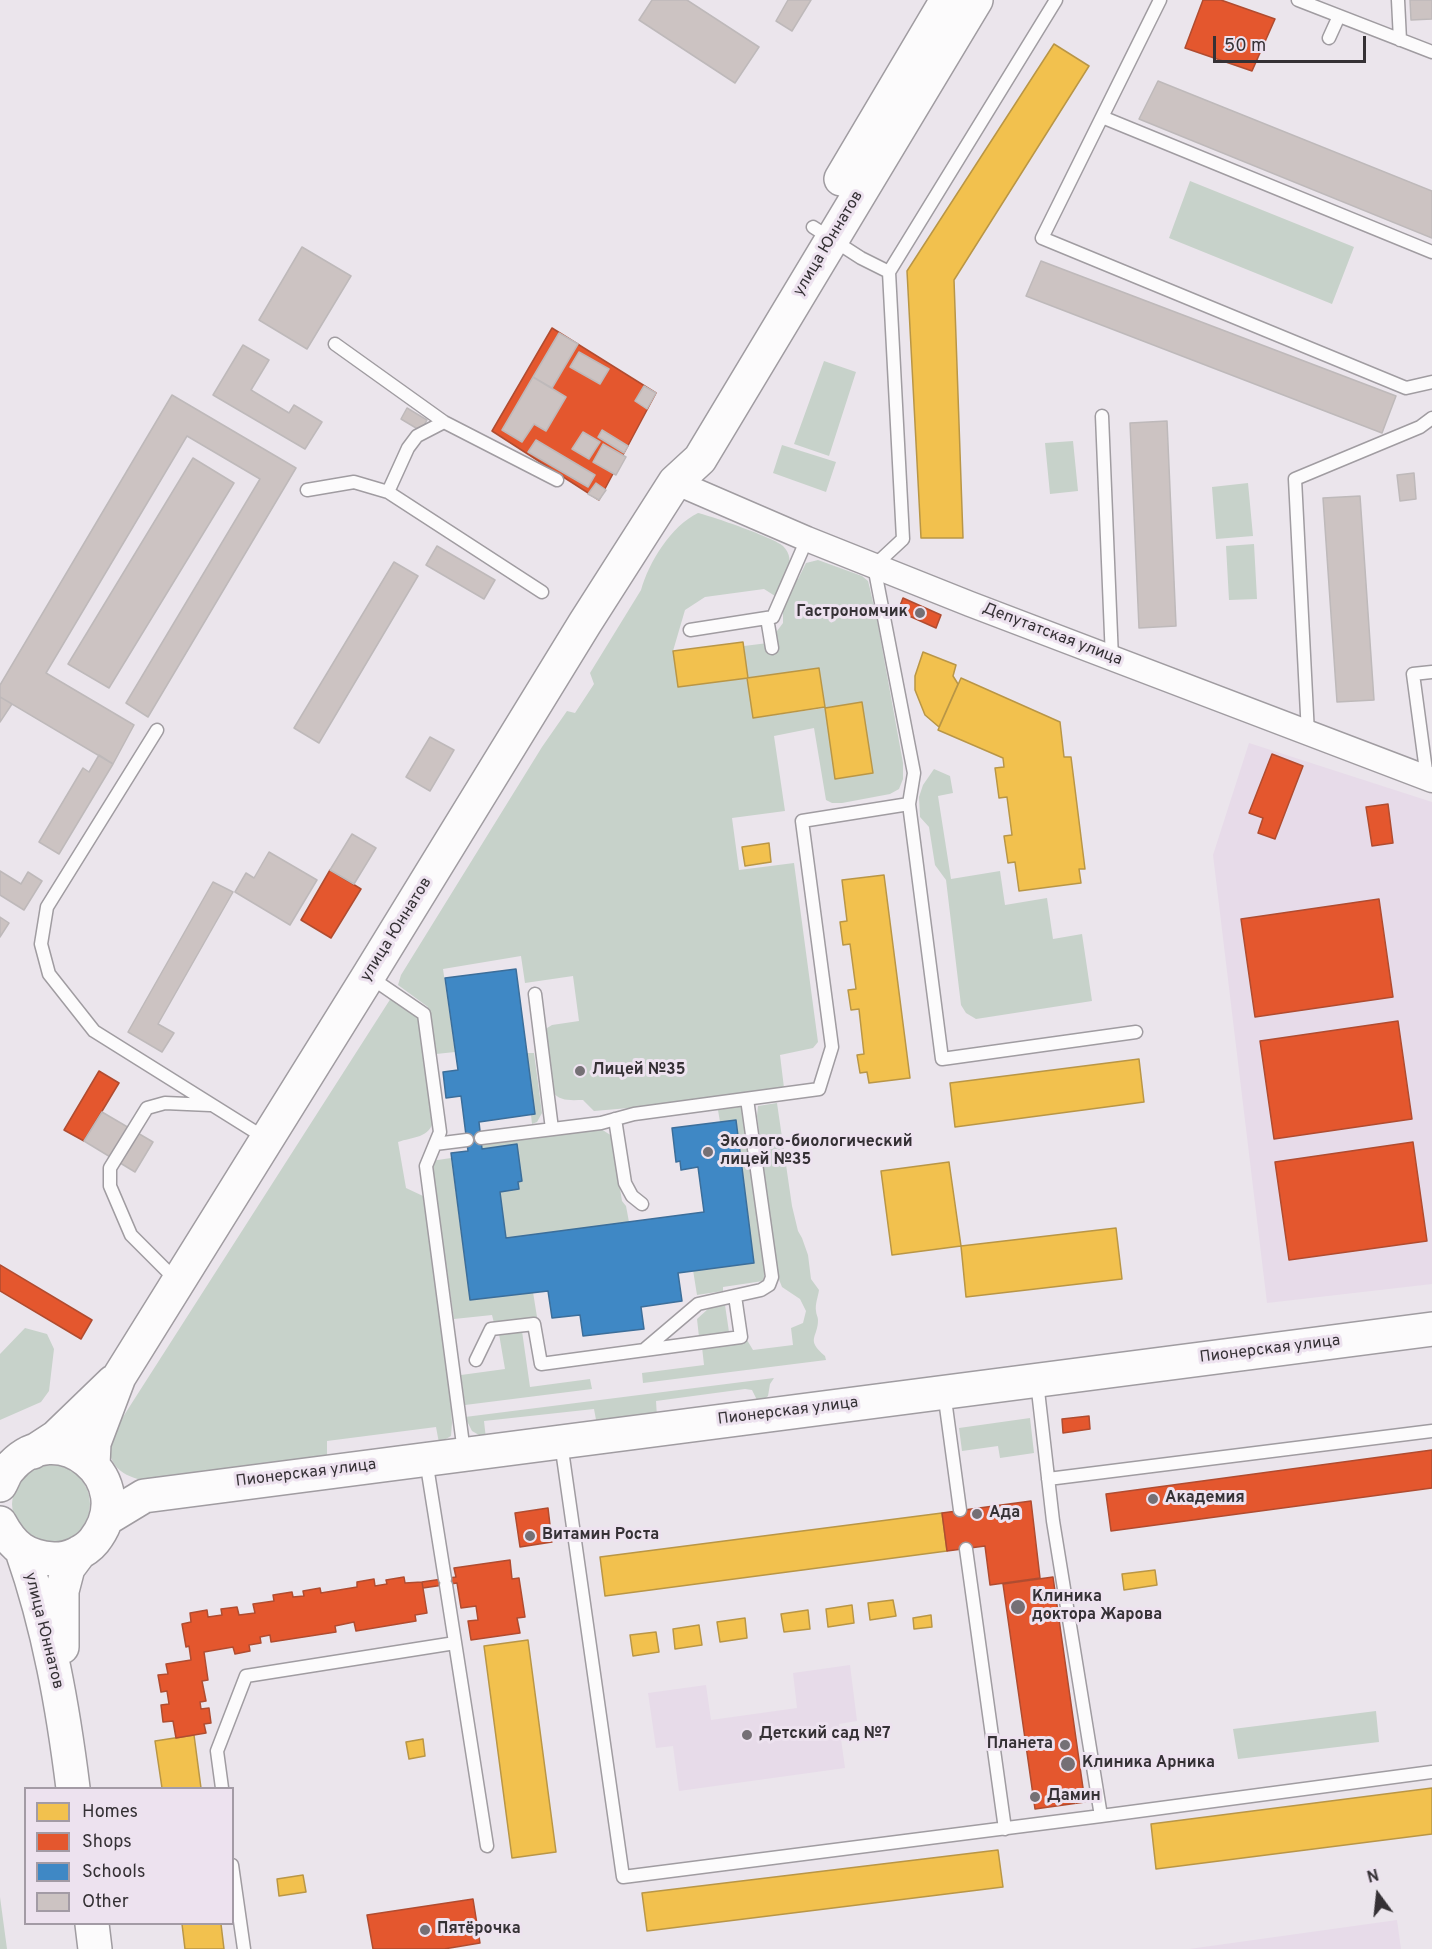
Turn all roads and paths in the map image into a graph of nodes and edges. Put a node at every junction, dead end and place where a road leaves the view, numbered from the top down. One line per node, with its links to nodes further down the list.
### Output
1 (947, 0): 12 (main road, улица Юннатов)
2 (976, 0): 12 (main road, улица Юннатов)
3 (1056, 0): 14 (lane)
4 (1160, 0): 11 (lane)
5 (1298, 0): 7 (lane)
6 (1398, 0): 9 (lane)
7 (1339, 16): 8 (lane); 9 (lane)
8 (1329, 38)
9 (1401, 40): 10 (lane)
10 (1432, 52)
11 (1102, 117): 13 (lane); 16 (lane)
12 (823, 233): 14 (lane); 21 (main road, улица Юннатов)
13 (1432, 252)
14 (889, 272): 25 (lane)
15 (335, 344): 19 (lane)
16 (1432, 382)
17 (1102, 416): 30 (lane)
18 (1432, 418): 33 (lane)
19 (444, 422): 20 (lane); 23 (lane)
20 (557, 480)
21 (675, 482): 24 (street, Депутатская улица); 36 (main road, улица Юннатов)
22 (307, 490): 23 (lane)
23 (388, 492): 26 (lane)
24 (807, 539): 25 (street, Депутатская улица); 27 (lane)
25 (874, 566): 30 (street, Депутатская улица); 35 (lane)
26 (542, 592)
27 (767, 618): 28 (lane); 29 (lane)
28 (690, 630)
29 (772, 648)
30 (1112, 659): 33 (street, Депутатская улица)
31 (1432, 672): 34 (lane)
32 (157, 730): 40 (lane)
33 (1308, 734): 34 (street, Депутатская улица)
34 (1429, 779)
35 (909, 804): 38 (lane); 39 (lane)
36 (369, 975): 44 (main road, улица Юннатов); 46 (lane)
37 (535, 994): 42 (lane)
38 (1136, 1032)
39 (747, 1099): 41 (lane); 49 (lane)
40 (211, 1105): 44 (lane); 48 (lane)
41 (615, 1119): 42 (lane); 47 (lane)
42 (552, 1129): 43 (lane)
43 (481, 1138)
44 (267, 1139): 48 (main road, улица Юннатов)
45 (467, 1140): 46 (lane)
46 (435, 1144): 59 (lane)
47 (642, 1204)
48 (178, 1281): 53 (main road, улица Юннатов)
49 (735, 1296): 51 (lane); 51 (lane)
50 (1432, 1329): 54 (main road, Пионерская улица)
51 (644, 1350): 52 (lane)
52 (476, 1360)
53 (118, 1377): 58 (main road, улица Юннатов); 61 (main road, улица Юннатов)
54 (1037, 1380): 55 (main road, Пионерская улица); 62 (lane)
55 (944, 1392): 57 (main road, Пионерская улица); 65 (lane)
56 (1432, 1431): 62 (lane)
57 (561, 1442): 59 (main road, Пионерская улица); 76 (lane)
58 (33, 1452): 61 (main road); 63 (main road, улица Юннатов)
59 (465, 1454): 60 (main road, Пионерская улица)
60 (426, 1459): 64 (main road, Пионерская улица); 70 (lane)
61 (97, 1471): 64 (main road); 66 (main road, улица Юннатов)
62 (1048, 1479): 75 (lane)
63 (0, 1485)
64 (144, 1496): 66 (main road, Пионерская улица)
65 (960, 1510)
66 (106, 1519): 69 (main road)
67 (10, 1541): 69 (main road); 71 (main road, улица Юннатов)
68 (966, 1549): 76 (lane)
69 (80, 1552): 71 (main road, улица Юннатов)
70 (455, 1643): 74 (lane); 77 (lane)
71 (63, 1712): 73 (main road, улица Юннатов)
72 (1432, 1772): 75 (lane)
73 (74, 1787)
74 (222, 1787)
75 (1101, 1816): 76 (lane)
76 (1005, 1829)
77 (487, 1845)
78 (234, 1879): 81 (lane)
79 (92, 1925): 80 (main road)
80 (95, 1949)
81 (244, 1949)

